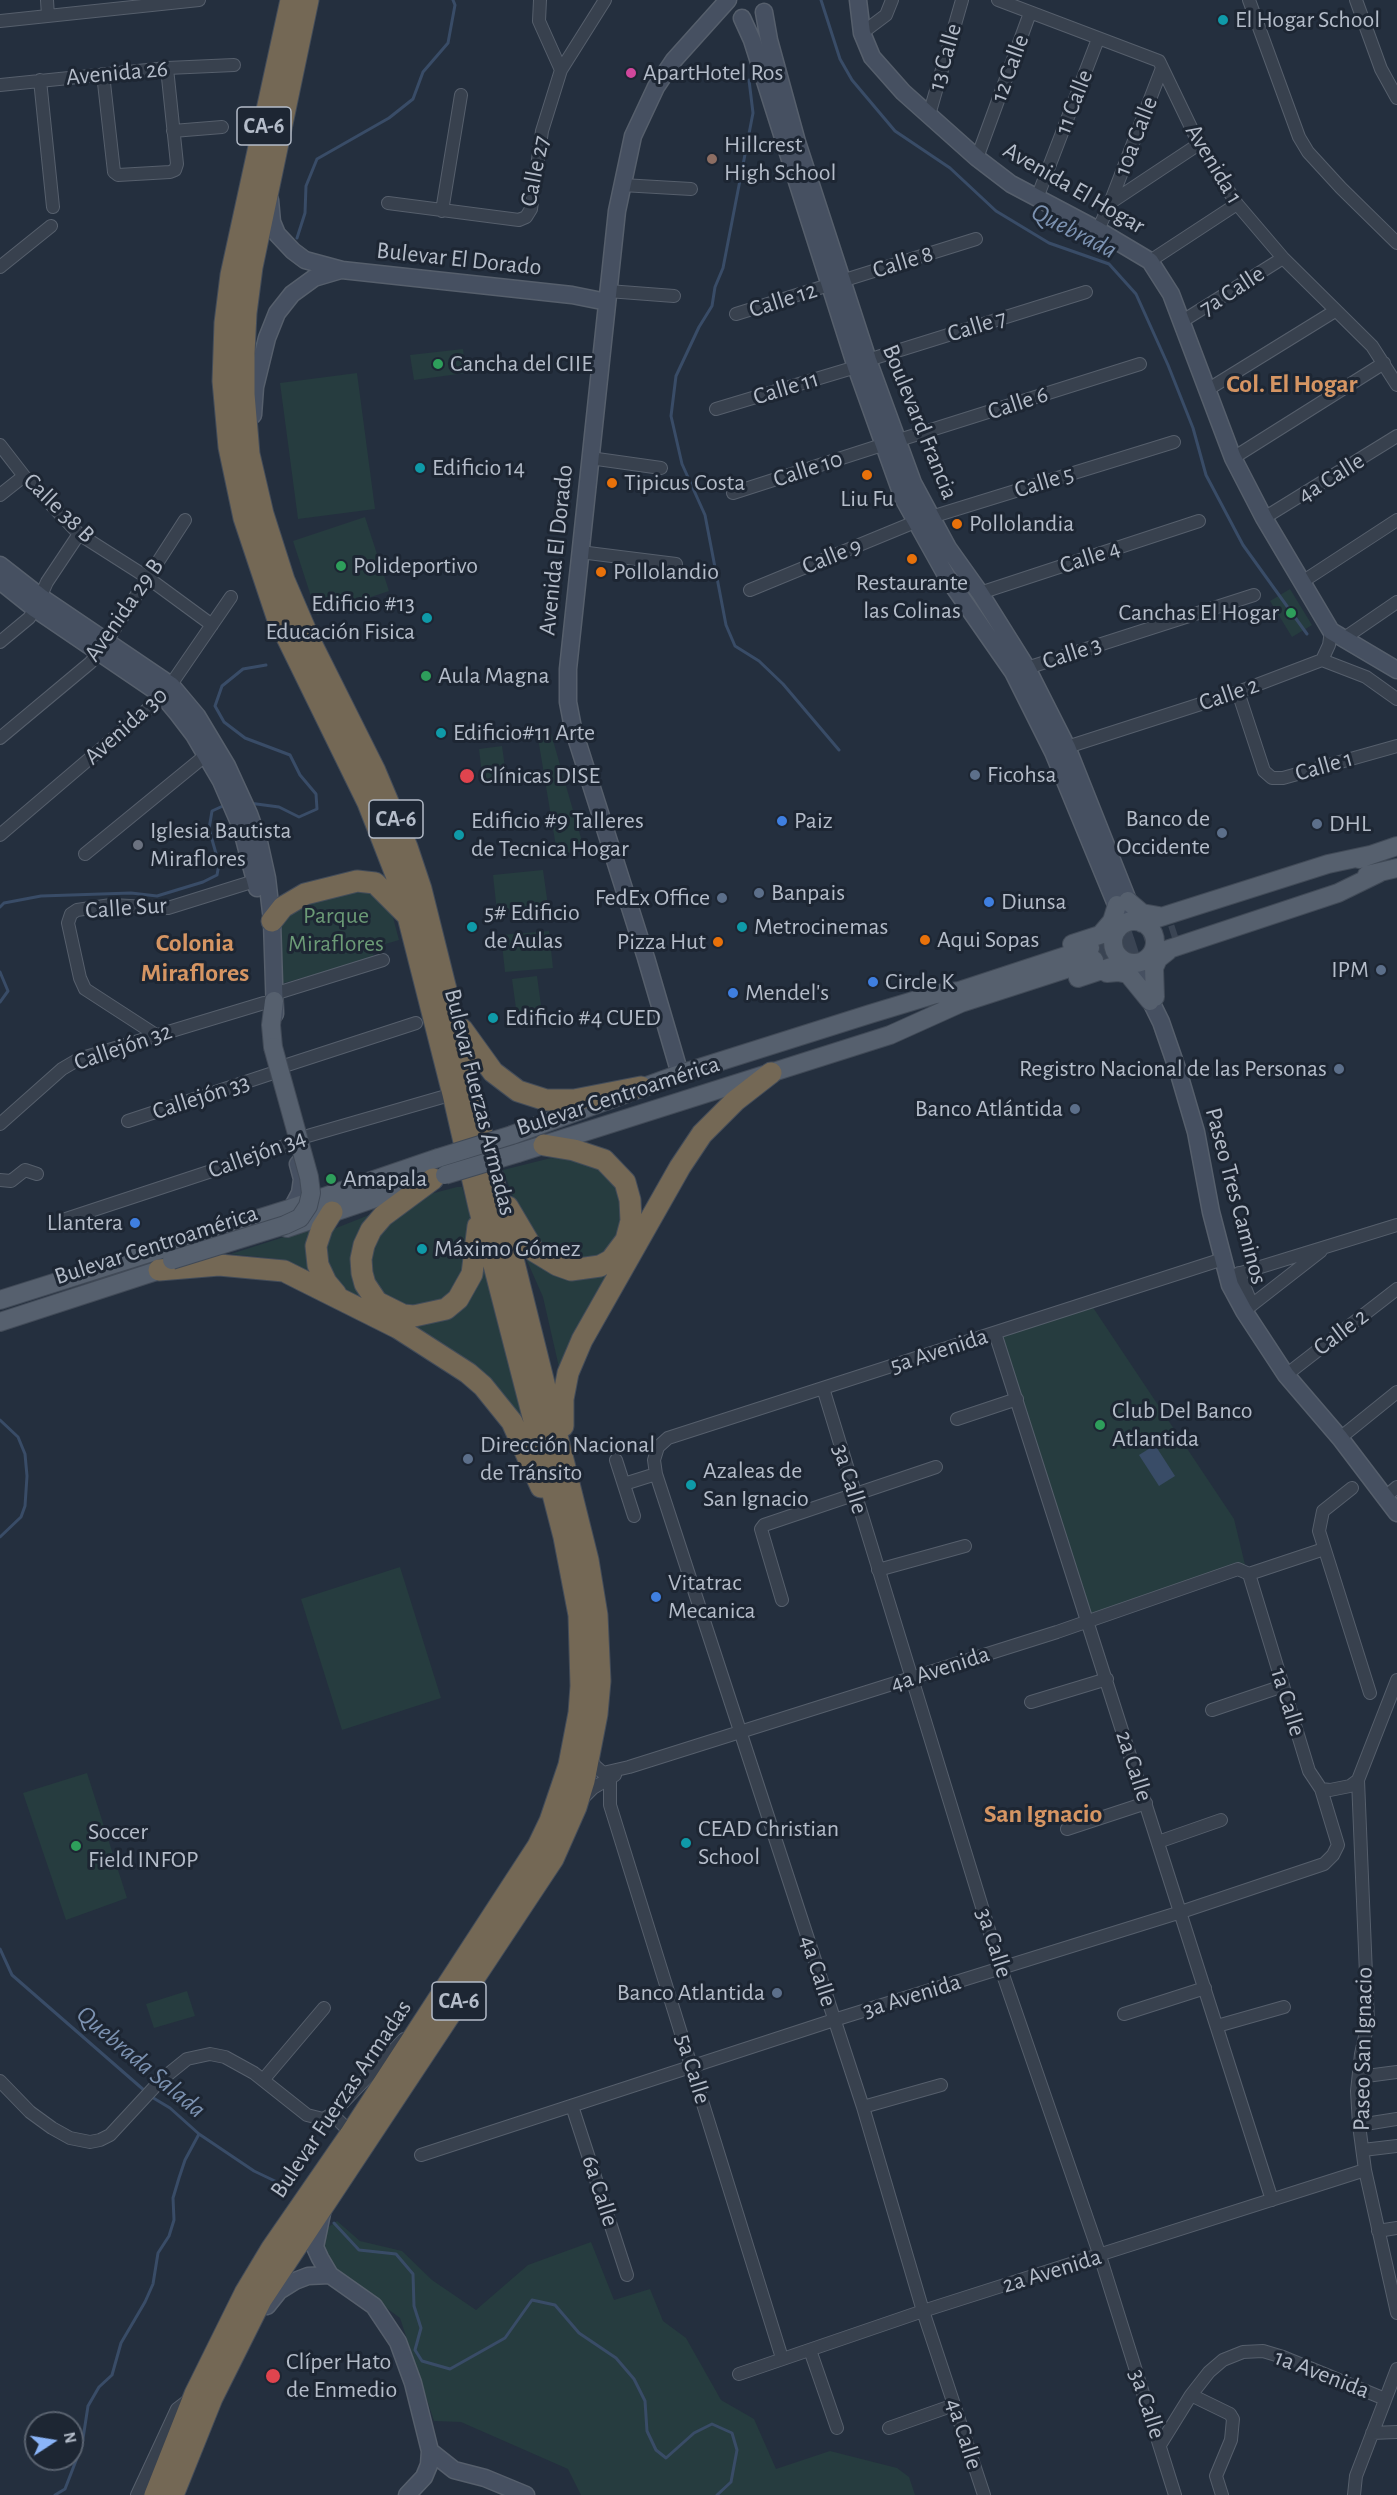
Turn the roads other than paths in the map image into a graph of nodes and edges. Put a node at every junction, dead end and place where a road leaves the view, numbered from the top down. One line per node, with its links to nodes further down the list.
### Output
1 (47, 0): 18 (street)
2 (196, 0): 16 (street)
3 (291, 0): 121 (highway, Bulevar Fuerzas Armadas / CA-6)
4 (308, 0): 38 (highway, Bulevar Fuerzas Armadas / CA-6)
5 (540, 0): 27 (street)
6 (605, 0): 27 (street, Calle 27)
7 (728, 0): 19 (street, Boulevard Francia); 22 (street, Avenida El Dorado)
8 (858, 0): 21 (street, Avenida El Hogar)
9 (892, 0): 21 (street)
10 (962, 0): 33 (street, 13 Calle)
11 (998, 0): 14 (street)
12 (1249, 0): 50 (street)
13 (1356, 0): 32 (street)
14 (1012, 2): 17 (street)
15 (767, 3): 19 (street, Avenida El Dorado); 55 (street, Boulevard Francia)
16 (125, 4): 18 (street)
17 (1030, 13): 23 (street); 37 (street, 12 Calle)
18 (48, 16): 20 (street)
19 (740, 18): 22 (street, Avenida El Dorado); 55 (street, Boulevard Francia)
20 (0, 21)
21 (862, 33): 33 (street, Avenida El Hogar)
22 (696, 37): 39 (street, Avenida El Dorado)
23 (1098, 39): 26 (street); 41 (street, 11 Calle)
24 (234, 66): 25 (street, Avenida 26)
25 (167, 68): 28 (street, Avenida 26); 35 (street)
26 (1162, 68): 36 (street, Avenida 1); 43 (street, 10a Calle)
27 (561, 70): 46 (street, Calle 27)
28 (103, 74): 29 (street, Avenida 26); 35 (street)
29 (40, 80): 30 (street, Avenida 26); 45 (street)
30 (0, 85)
31 (461, 95): 46 (street)
32 (1397, 98)
33 (929, 115): 37 (street, Avenida El Hogar)
34 (222, 127): 35 (street)
35 (173, 131)
36 (1200, 144): 43 (street); 44 (street, Avenida 1)
37 (976, 158): 41 (street, Avenida El Hogar)
38 (270, 181): 54 (street, Bulevar El Dorado); 74 (highway, Bulevar Fuerzas Armadas / CA-6)
39 (622, 185): 40 (street); 56 (street, Avenida El Dorado)
40 (691, 189)
41 (1037, 198): 48 (street, Avenida El Hogar)
42 (388, 203): 46 (street, Calle 27)
43 (1110, 204): 48 (street, 10a Calle)
44 (1237, 204): 51 (street, Avenida 1); 52 (street)
45 (53, 207)
46 (442, 211)
47 (51, 226): 53 (street)
48 (1098, 230): 52 (street, Avenida El Hogar)
49 (976, 239): 55 (street, Calle 8)
50 (1397, 243)
51 (1283, 258): 60 (street, Avenida 1); 62 (street, 7a Calle)
52 (1150, 261): 62 (street, Avenida El Hogar)
53 (0, 267)
54 (342, 270): 58 (street, Bulevar El Dorado); 74 (street, Bulevar El Dorado)
55 (836, 283): 61 (street, Calle 12); 64 (street, Boulevard Francia)
56 (608, 291): 58 (street, Bulevar El Dorado); 59 (street); 63 (street, Avenida El Dorado)
57 (1086, 292): 64 (street, Calle 7)
58 (572, 295): 63 (street)
59 (674, 296)
60 (1335, 311): 65 (street, Avenida 1); 68 (street)
61 (736, 314)
62 (1181, 322): 68 (street, Avenida El Hogar)
63 (603, 336): 75 (street, Avenida El Dorado)
64 (862, 363): 69 (street, Calle 11); 72 (street, Boulevard Francia)
65 (1384, 363): 67 (street, Avenida 1); 76 (street)
66 (1140, 364): 72 (street, Calle 6)
67 (1397, 385)
68 (1207, 390): 76 (street, Avenida El Hogar)
69 (716, 409)
70 (1397, 436): 82 (street, 4a Calle)
71 (1174, 442): 81 (street, Calle 5)
72 (889, 443): 79 (street, Calle 10); 81 (street, Boulevard Francia); 86 (street, Boulevard Francia)
73 (0, 445): 78 (street, Calle 38 B)
74 (249, 454): 132 (highway, Bulevar Fuerzas Armadas / CA-6)
75 (590, 458): 77 (street); 88 (street, Avenida El Dorado)
76 (1233, 458): 82 (street, Avenida El Hogar)
77 (661, 468)
78 (24, 476): 80 (street); 87 (street, Calle 38 B)
79 (733, 493)
80 (0, 495)
81 (932, 517): 86 (street, Calle 5); 95 (street, Boulevard Francia)
82 (1264, 518): 93 (street, Avenida El Hogar)
83 (185, 520): 91 (street, Avenida 29 B)
84 (1397, 520): 93 (street)
85 (1199, 521): 95 (street, Calle 4)
86 (915, 522): 94 (street, Calle 9); 112 (street, Boulevard Francia)
87 (79, 534): 91 (street, Calle 38 B); 99 (street)
88 (580, 552): 89 (street); 137 (street, Avenida El Dorado)
89 (676, 564)
90 (0, 565): 99 (street)
91 (148, 578): 100 (street, Calle 38 B); 103 (street, Avenida 29 B)
92 (0, 580): 99 (street)
93 (1302, 582): 101 (street, Avenida El Hogar)
94 (750, 590)
95 (980, 593): 105 (street, Boulevard Francia)
96 (1254, 595): 105 (street, Calle 3)
97 (231, 597): 100 (street, Avenida 30)
98 (1397, 602): 101 (street)
99 (38, 603): 102 (street); 103 (street)
100 (213, 625): 107 (street, Avenida 30)
101 (1337, 635): 104 (street); 106 (street, Avenida El Hogar)
102 (0, 642)
103 (103, 647): 107 (street); 110 (street, Avenida 29 B)
104 (1322, 660): 108 (street, Calle 2); 109 (street)
105 (1028, 668): 112 (street, Boulevard Francia)
106 (1397, 670)
107 (167, 691): 113 (street); 114 (street); 115 (street, Avenida 30)
108 (1238, 692): 111 (street, Calle 1); 112 (street, Calle 2)
109 (1397, 699)
110 (0, 738)
111 (1397, 746)
112 (1060, 749): 120 (street, Boulevard Francia)
113 (206, 755): 114 (street); 117 (street)
114 (235, 796): 119 (street)
115 (1, 834)
116 (1397, 846): 124 (main road, Bulevar Centroamérica)
117 (86, 854)
118 (1397, 868): 124 (main road, Bulevar Centroamérica)
119 (262, 879): 122 (street); 134 (street, Calle Sur)
120 (1122, 903): 123 (street, Boulevard Francia); 124 (main road); 125 (main road)
121 (408, 917): 122 (highway); 139 (highway, Bulevar Fuerzas Armadas / CA-6)
122 (267, 922): 129 (street)
123 (1130, 924): 124 (main road, Bulevar Centroamérica); 125 (main road, Bulevar Centroamérica); 127 (main road); 127 (main road)
124 (1172, 929): 127 (main road, Bulevar Centroamérica); 130 (main road)
125 (1094, 948): 131 (main road, Bulevar Centroamérica); 137 (main road, Bulevar Centroamérica)
126 (383, 960): 129 (street, Callejón 32)
127 (1139, 960): 128 (main road, Bulevar Centroamérica); 130 (street, Paseo Tres Caminos)
128 (1076, 979): 130 (main road); 131 (main road, Bulevar Centroamérica)
129 (270, 999): 134 (street, Callejón 32); 135 (street); 156 (main road, bridge)
130 (1153, 999): 155 (street, Paseo Tres Caminos)
131 (941, 1012): 136 (main road, Bulevar Centroamérica)
132 (452, 1014): 138 (highway); 148 (highway, Bulevar Fuerzas Armadas / CA-6)
133 (416, 1023): 135 (street, Callejón 33)
134 (156, 1035): 141 (street, Callejón 32)
135 (278, 1069): 140 (street, Callejón 33); 142 (street)
136 (771, 1073): 144 (main road, Bulevar Centroamérica); 173 (highway)
137 (680, 1074): 138 (main road, Bulevar Centroamérica)
138 (640, 1087): 143 (main road, Bulevar Centroamérica)
139 (453, 1094): 142 (street, Callejón 34); 150 (highway, Bulevar Fuerzas Armadas / CA-6)
140 (129, 1121)
141 (0, 1124)
142 (298, 1140): 149 (street); 151 (street); 152 (street, Callejón 34)
143 (515, 1144): 144 (main road, Bulevar Centroamérica); 146 (main road, Bulevar Centroamérica, bridge); 149 (main road, Bulevar Centroamérica, bridge)
144 (544, 1144): 148 (highway)
145 (37, 1174): 147 (street)
146 (439, 1177): 149 (main road, Bulevar Centroamérica); 150 (highway)
147 (0, 1180)
148 (497, 1190): 173 (highway, Bulevar Fuerzas Armadas / CA-6)
149 (327, 1205): 151 (main road, Bulevar Centroamérica); 156 (main road, Bulevar Centroamérica); 159 (highway)
150 (479, 1207): 181 (highway, Bulevar Fuerzas Armadas / CA-6)
151 (292, 1208): 160 (main road, Bulevar Centroamérica)
152 (63, 1220)
153 (1396, 1228): 154 (street)
154 (1327, 1246): 157 (street); 161 (street)
155 (1223, 1259): 157 (street, Paseo Tres Caminos); 163 (street, 5a Avenida)
156 (166, 1265): 159 (highway); 162 (main road, Bulevar Centroamérica)
157 (1233, 1275): 161 (street, Paseo Tres Caminos)
158 (1397, 1289): 164 (street, Calle 2)
159 (339, 1296): 181 (highway)
160 (0, 1300)
161 (1248, 1308): 164 (street, Paseo Tres Caminos)
162 (0, 1322)
163 (995, 1333): 165 (street, 5a Avenida); 167 (street, 2a Calle)
164 (1286, 1375): 169 (street, Paseo Tres Caminos)
165 (823, 1388): 170 (street, 5a Avenida); 178 (street, 3a Calle)
166 (1397, 1392): 169 (street)
167 (1017, 1400): 168 (street); 187 (street, 2a Calle)
168 (957, 1419)
169 (1340, 1438): 177 (street, Paseo Tres Caminos)
170 (658, 1447): 174 (street, 4a Calle)
171 (616, 1460): 175 (street)
172 (936, 1467): 178 (street)
173 (565, 1468): 196 (highway, Bulevar Fuerzas Armadas / CA-6)
174 (656, 1474): 175 (street); 195 (street, 4a Calle)
175 (624, 1484): 180 (street)
176 (1353, 1488): 183 (street)
177 (1391, 1492): 179 (street, Paseo Tres Caminos)
178 (855, 1494): 184 (street, 3a Calle); 186 (street)
179 (1397, 1513)
180 (633, 1516)
181 (564, 1537): 211 (highway, Bulevar Fuerzas Armadas / CA-6)
182 (965, 1546): 184 (street)
183 (1324, 1549): 185 (street, 4a Avenida); 192 (street)
184 (878, 1570): 188 (street, 3a Calle)
185 (1249, 1574): 187 (street, 4a Avenida); 191 (street, 1a Calle)
186 (782, 1600)
187 (1088, 1621): 188 (street, 4a Avenida); 189 (street, 2a Calle)
188 (911, 1679): 195 (street, 4a Avenida); 207 (street, 3a Calle)
189 (1107, 1679): 193 (street); 201 (street, 2a Calle)
190 (1397, 1680): 199 (street, Paseo San Ignacio)
191 (1283, 1686): 194 (street); 200 (street, 1a Calle)
192 (1370, 1693)
193 (1031, 1702)
194 (1212, 1710)
195 (741, 1732): 197 (street, 4a Avenida); 213 (street, 4a Calle)
196 (592, 1744): 197 (street, 4a Avenida); 202 (highway, Bulevar Fuerzas Armadas / CA-6)
197 (629, 1767): 198 (street, 4a Avenida)
198 (610, 1778): 202 (street, 4a Avenida); 215 (street, 5a Calle)
199 (1358, 1780): 200 (street); 217 (street, Paseo San Ignacio)
200 (1321, 1789): 206 (street, 3a Avenida)
201 (1146, 1803): 204 (street); 205 (street, 2a Calle)
202 (576, 1807): 232 (highway, Bulevar Fuerzas Armadas / CA-6)
203 (1221, 1820): 205 (street)
204 (1067, 1829)
205 (1158, 1842): 206 (street, 2a Calle)
206 (1181, 1912): 207 (street, 3a Avenida); 208 (street, 2a Calle)
207 (1001, 1969): 213 (street, 3a Avenida); 235 (street, 3a Calle)
208 (1204, 1988): 212 (street); 214 (street, 2a Calle)
209 (1284, 2007): 214 (street)
210 (324, 2008): 218 (street)
211 (430, 2012): 223 (street); 226 (highway, Bulevar Fuerzas Armadas / CA-6)
212 (1124, 2014)
213 (834, 2020): 215 (street, 3a Avenida); 222 (street, 4a Calle)
214 (1217, 2026): 231 (street, 2a Calle)
215 (692, 2067): 221 (street, 3a Avenida); 242 (street, 5a Calle)
216 (1397, 2072): 217 (street)
217 (1359, 2077): 225 (street, Paseo San Ignacio)
218 (263, 2080): 219 (street); 223 (street)
219 (0, 2081)
220 (941, 2085): 222 (street)
221 (572, 2106): 229 (street, 3a Avenida); 237 (street, 6a Calle)
222 (863, 2107): 238 (street, 4a Calle)
223 (332, 2114): 226 (street)
224 (1397, 2119): 225 (street)
225 (1359, 2125): 228 (street, Paseo San Ignacio)
226 (351, 2133): 245 (highway, Bulevar Fuerzas Armadas / CA-6)
227 (1397, 2146): 228 (street)
228 (1363, 2150): 230 (street, Paseo San Ignacio)
229 (421, 2155)
230 (1365, 2169): 231 (street, 2a Avenida); 234 (street, Paseo San Ignacio)
231 (1272, 2199): 235 (street, 2a Avenida)
232 (324, 2204): 236 (street); 240 (highway, Bulevar Fuerzas Armadas / CA-6)
233 (1397, 2228): 234 (street)
234 (1378, 2231): 239 (street, Paseo San Ignacio)
235 (1100, 2256): 238 (street, 2a Avenida); 253 (street, 3a Calle)
236 (330, 2275): 240 (street); 254 (street)
237 (627, 2275)
238 (923, 2311): 241 (street, 2a Avenida); 248 (street, 4a Calle)
239 (1397, 2313)
240 (240, 2341): 259 (highway, Bulevar Fuerzas Armadas / CA-6)
241 (810, 2350): 242 (street, 2a Avenida); 249 (street)
242 (782, 2358): 244 (street, 2a Avenida)
243 (1397, 2368): 247 (street)
244 (739, 2374)
245 (195, 2394): 257 (street); 258 (highway, Bulevar Fuerzas Armadas / CA-6)
246 (1191, 2395): 247 (street, 1a Avenida); 253 (street, 1a Avenida); 263 (street)
247 (1385, 2399): 252 (street)
248 (954, 2405): 250 (street); 261 (street, 4a Calle)
249 (837, 2428)
250 (889, 2428)
251 (1397, 2432): 252 (street)
252 (1372, 2433): 264 (street)
253 (1160, 2445): 262 (street, 3a Calle)
254 (430, 2451): 255 (street); 256 (street)
255 (454, 2470): 256 (street); 260 (street)
256 (411, 2491)
257 (137, 2495)
258 (155, 2495)
259 (173, 2495)
260 (526, 2495)
261 (984, 2495)
262 (1175, 2495)
263 (1221, 2495)
264 (1354, 2495)

